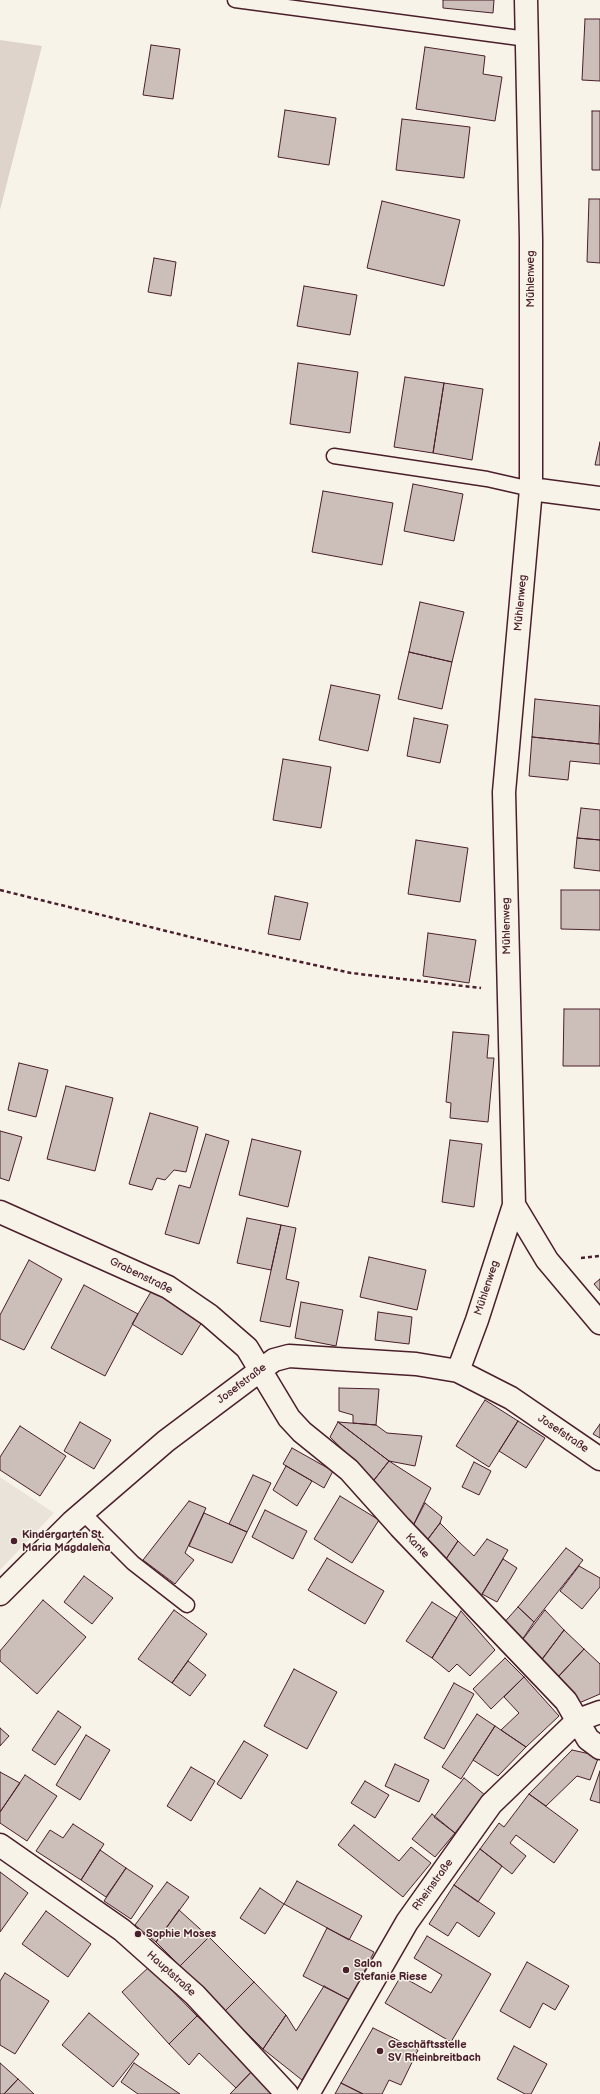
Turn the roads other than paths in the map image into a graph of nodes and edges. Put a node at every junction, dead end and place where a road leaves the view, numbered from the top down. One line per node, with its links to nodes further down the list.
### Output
1 (235, 0): 3 (lane)
2 (526, 0): 3 (street, Mühlenweg)
3 (527, 39): 5 (street, Mühlenweg)
4 (334, 456): 5 (lane)
5 (530, 489): 6 (street); 7 (street, Mühlenweg)
6 (600, 498)
7 (514, 1205): 9 (street, Mühlenweg); 11 (street, Mühlenweg)
8 (0, 1212): 10 (street, Grabenstraße)
9 (600, 1323)
10 (261, 1369): 11 (street, Josefstraße); 13 (street, Josefstraße); 17 (street, Kante)
11 (458, 1370): 12 (street, Josefstraße)
12 (600, 1460)
13 (83, 1513): 14 (street, Josefstraße); 15 (lane)
14 (0, 1594)
15 (187, 1605)
16 (600, 1712): 17 (street, Rheinstraße)
17 (578, 1720): 18 (street, Kante); 21 (street, Rheinstraße)
18 (600, 1748)
19 (0, 1845): 20 (street, Hauptstraße)
20 (287, 2094)
21 (308, 2094)

